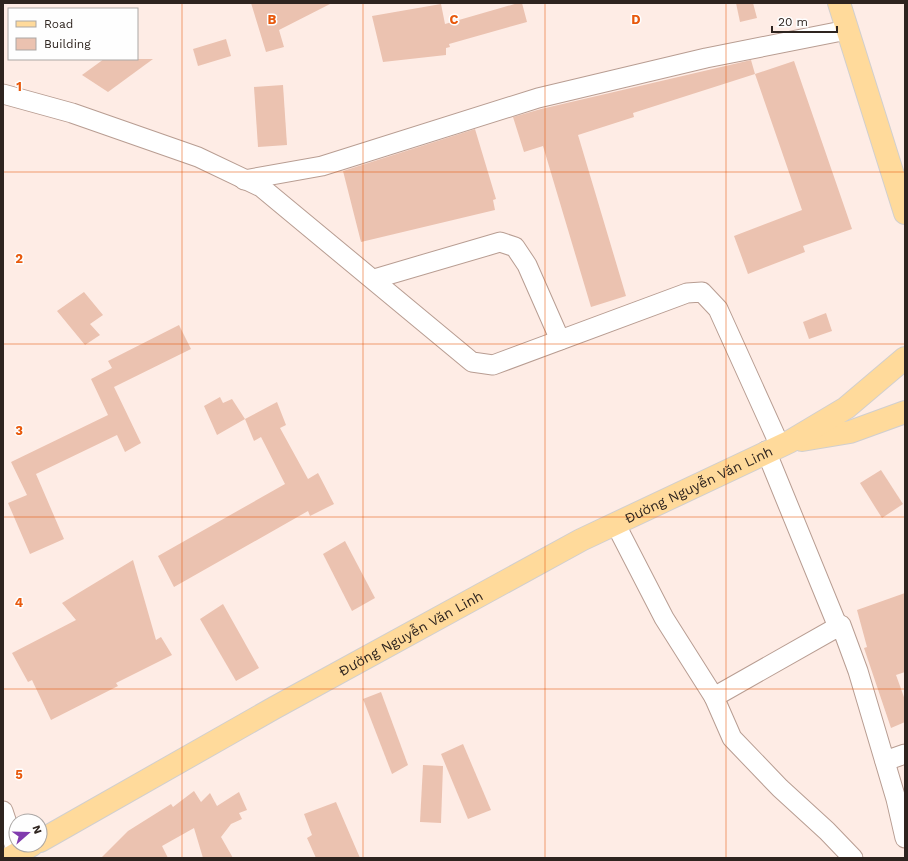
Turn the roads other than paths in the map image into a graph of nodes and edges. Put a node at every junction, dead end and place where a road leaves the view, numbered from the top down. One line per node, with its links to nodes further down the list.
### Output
1 (839, 3): 2 (main road)
2 (847, 30): 4 (street); 5 (main road)
3 (3, 94): 4 (street)
4 (244, 180): 6 (street)
5 (905, 213)
6 (374, 279): 7 (street); 7 (street)
7 (560, 340): 10 (street)
8 (905, 358): 10 (main road, Đường Nguyễn Văn Linh)
9 (905, 412): 10 (main road, Đường Nguyễn Văn Linh)
10 (779, 446): 11 (main road, Đường Nguyễn Văn Linh); 12 (street)
11 (616, 525): 13 (street); 18 (main road, Đường Nguyễn Văn Linh)
12 (838, 627): 13 (street); 15 (street)
13 (714, 697): 20 (street)
14 (905, 754): 15 (street)
15 (884, 761): 19 (street)
16 (3, 812): 17 (street)
17 (8, 824)
18 (48, 836)
19 (905, 838)
20 (853, 858)

